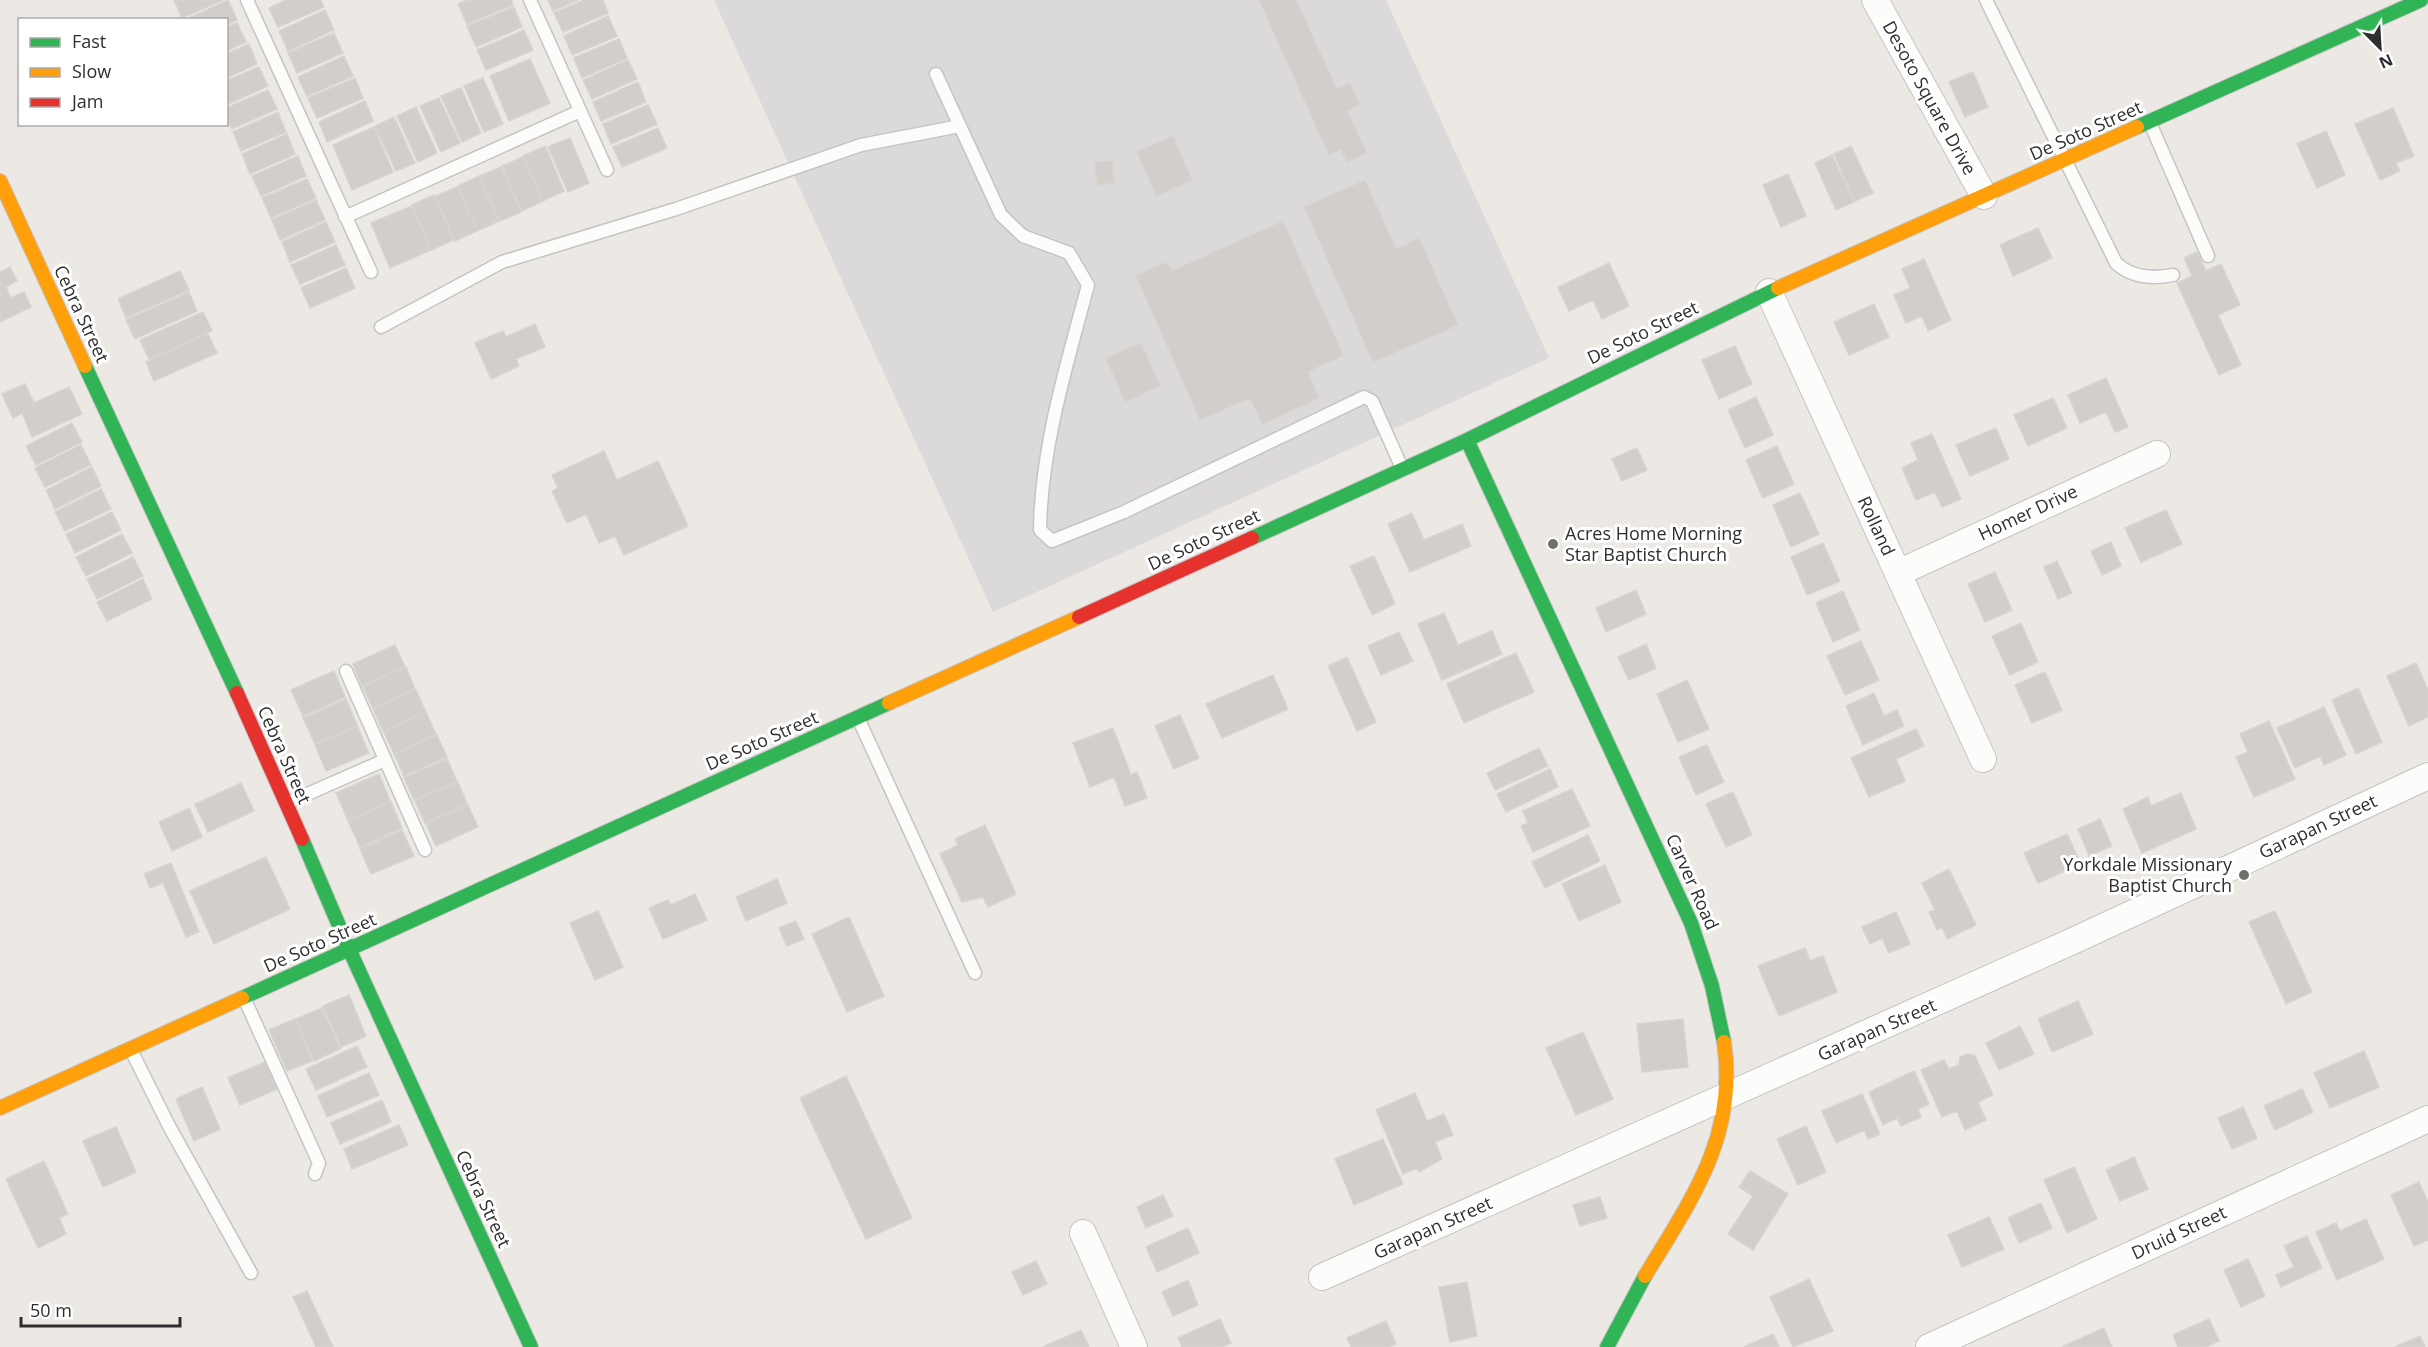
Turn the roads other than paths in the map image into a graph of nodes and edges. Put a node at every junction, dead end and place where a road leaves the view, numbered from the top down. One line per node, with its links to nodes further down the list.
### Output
1 (247, 0): 14 (lane)
2 (530, 0): 7 (lane)
3 (1875, 0): 13 (street, Desoto Square Drive)
4 (1986, 0): 10 (lane)
5 (2421, 0): 8 (street, De Soto Street)
6 (936, 74): 9 (lane)
7 (580, 111): 11 (lane); 14 (lane)
8 (2149, 122): 10 (street, De Soto Street); 15 (lane)
9 (960, 126): 19 (lane); 22 (lane)
10 (2063, 160): 13 (street, De Soto Street); 17 (lane)
11 (607, 170)
12 (0, 181): 29 (street, Cebra Street)
13 (1984, 196): 18 (street, De Soto Street)
14 (345, 217): 16 (lane)
15 (2208, 256)
16 (371, 272)
17 (2173, 275)
18 (1769, 292): 20 (street, De Soto Street); 23 (street, Rolland)
19 (381, 327)
20 (1467, 440): 22 (street, De Soto Street); 35 (street, Carver Road)
21 (2157, 454): 23 (street, Homer Drive)
22 (1403, 469): 25 (street, De Soto Street)
23 (1898, 573): 26 (street, Rolland)
24 (346, 671): 27 (lane)
25 (858, 717): 31 (street, De Soto Street); 32 (lane)
26 (1983, 759)
27 (385, 760): 29 (lane); 30 (lane)
28 (2428, 776): 35 (street, Garapan Street)
29 (287, 804): 31 (street, Cebra Street)
30 (425, 850)
31 (349, 949): 33 (street, De Soto Street); 42 (street, Cebra Street)
32 (975, 973)
33 (244, 997): 34 (street, De Soto Street); 38 (lane)
34 (130, 1049): 36 (street, De Soto Street); 40 (lane)
35 (1727, 1098): 41 (street, Garapan Street); 44 (street, Carver Road)
36 (0, 1108)
37 (2428, 1119): 45 (street, Druid Street)
38 (315, 1174)
39 (1083, 1233): 43 (street)
40 (251, 1273)
41 (1322, 1276)
42 (531, 1347)
43 (1134, 1347)
44 (1607, 1347)
45 (1929, 1347)

